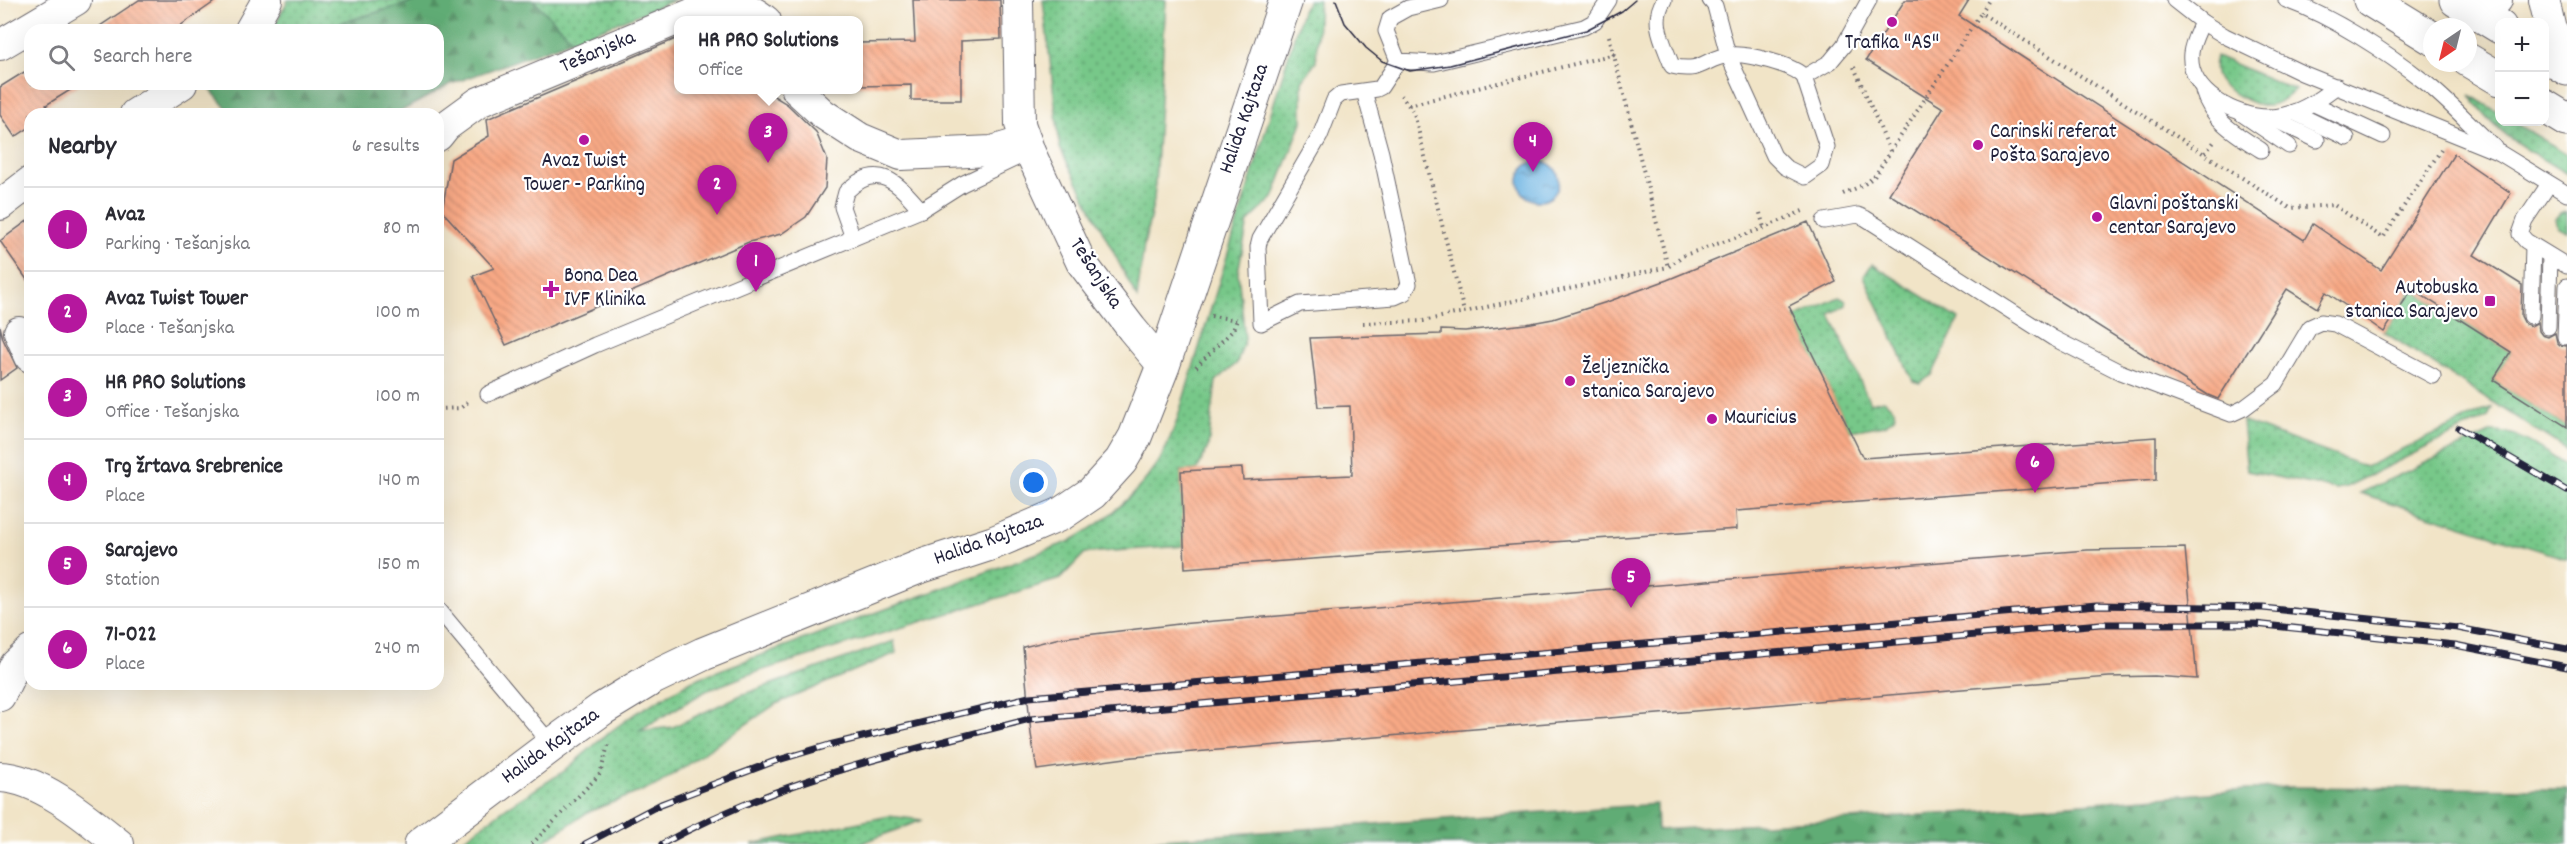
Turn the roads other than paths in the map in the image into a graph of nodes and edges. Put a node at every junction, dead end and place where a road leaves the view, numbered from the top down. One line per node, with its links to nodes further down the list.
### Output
1 (76, 0): 20 (street)
2 (267, 0): 21 (street)
3 (1018, 0): 53 (street, Tešanjska)
4 (1286, 0): 70 (main road, Halida Kajtaza)
5 (1441, 0): 29 (lane)
6 (1609, 0): 29 (lane)
7 (1664, 0): 27 (lane)
8 (1710, 0): 27 (lane)
9 (1869, 0): 32 (lane)
10 (2174, 0): 19 (lane)
11 (2286, 0): 55 (lane)
12 (2370, 0): 24 (main road)
13 (2457, 0): 14 (street); 22 (main road)
14 (2497, 0)
15 (2544, 0): 26 (street)
16 (686, 16): 17 (street, Tešanjska)
17 (760, 16)
18 (674, 21): 39 (street, Tešanjska)
19 (2202, 22): 34 (lane); 35 (lane)
20 (35, 24)
21 (253, 24)
22 (2495, 24)
23 (24, 31): 25 (street)
24 (2423, 32)
25 (0, 45)
26 (2567, 53)
27 (1728, 55): 32 (lane); 32 (lane)
28 (2549, 58): 31 (main road)
29 (1398, 61): 37 (lane)
30 (2477, 66): 33 (main road)
31 (2567, 69)
32 (1804, 77)
33 (2495, 77)
34 (2337, 86): 40 (lane); 55 (lane)
35 (2202, 88): 43 (lane); 54 (lane)
36 (173, 90): 41 (street)
37 (1364, 91): 37 (lane)
38 (801, 94): 53 (street)
39 (479, 102): 45 (lane); 48 (street, Tešanjska)
40 (2314, 104): 44 (lane); 49 (lane)
41 (144, 108)
42 (2549, 109): 47 (main road)
43 (2237, 110): 46 (lane); 52 (lane)
44 (2293, 112): 46 (lane); 50 (lane)
45 (444, 116)
46 (2269, 117): 51 (lane)
47 (2567, 120)
48 (444, 128)
49 (2383, 136)
50 (2347, 138)
51 (2317, 140)
52 (2289, 146)
53 (1028, 147): 60 (lane); 70 (street, Tešanjska)
54 (2261, 150)
55 (2500, 153): 56 (lane)
56 (2549, 184): 58 (lane); 63 (lane)
57 (24, 187): 59 (street)
58 (2567, 194)
59 (0, 205)
60 (921, 210): 62 (lane); 62 (lane)
61 (1824, 221): 71 (lane)
62 (853, 238): 72 (lane)
63 (2533, 246): 64 (lane); 67 (lane)
64 (2550, 256): 65 (lane); 68 (lane)
65 (2567, 266)
66 (2567, 286): 69 (lane)
67 (2531, 316)
68 (2548, 327)
69 (2565, 337)
70 (1160, 373): 76 (main road, Halida Kajtaza)
71 (2433, 376)
72 (488, 394)
73 (444, 616): 76 (lane)
74 (24, 656): 75 (street)
75 (0, 696)
76 (552, 745): 79 (main road, Halida Kajtaza)
77 (0, 777): 78 (street)
78 (119, 844)
79 (421, 844)

